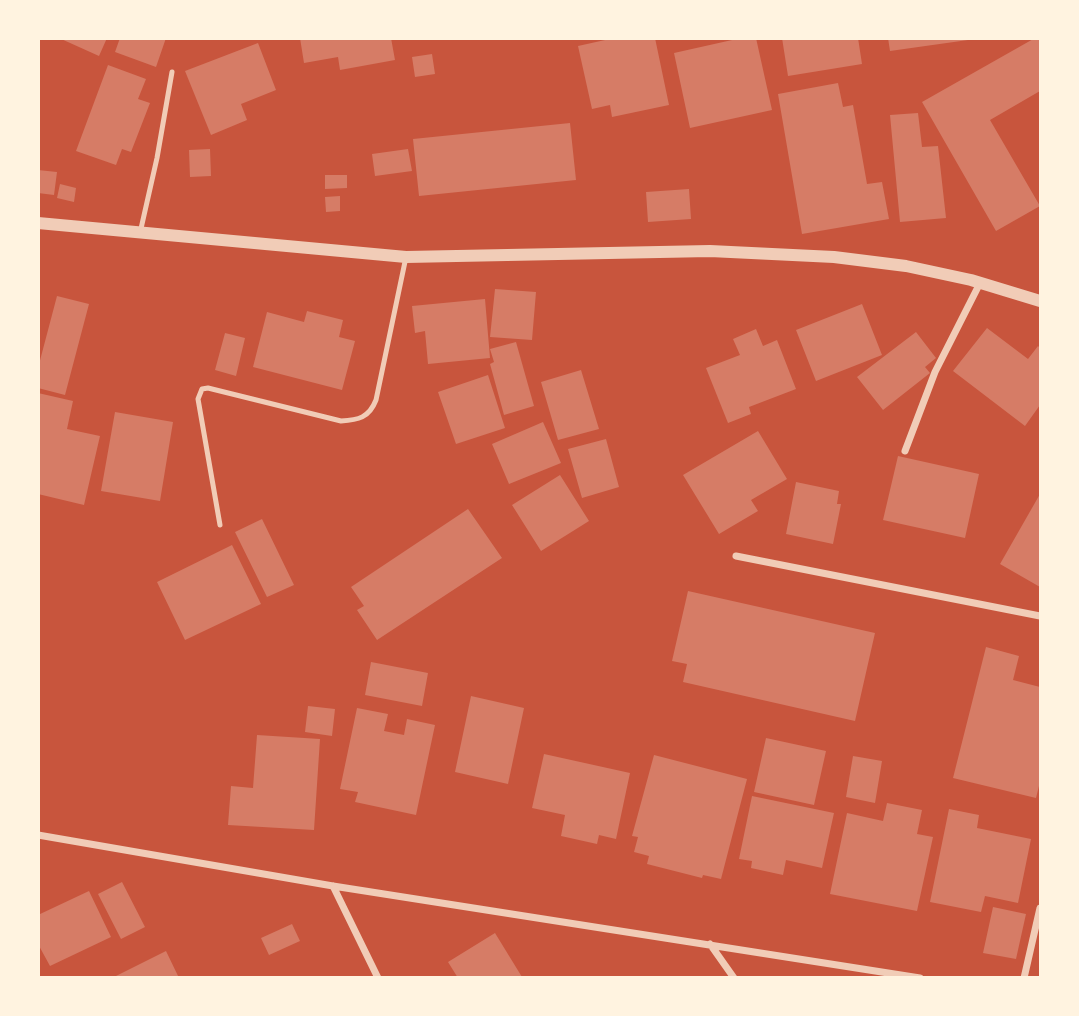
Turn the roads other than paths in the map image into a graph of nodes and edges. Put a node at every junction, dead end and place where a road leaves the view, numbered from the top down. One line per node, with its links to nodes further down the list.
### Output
1 (172, 72): 3 (lane)
2 (38, 223): 3 (street)
3 (140, 233): 4 (street)
4 (406, 257): 5 (street); 8 (lane)
5 (980, 283): 6 (street); 7 (street)
6 (1041, 301)
7 (905, 451)
8 (220, 524)
9 (736, 556): 10 (street)
10 (1041, 616)
11 (38, 835): 12 (street)
12 (333, 886): 14 (street); 15 (street)
13 (1041, 908): 18 (street)
14 (710, 944): 16 (street); 17 (street)
15 (378, 978)
16 (734, 978)
17 (920, 978)
18 (1024, 978)

